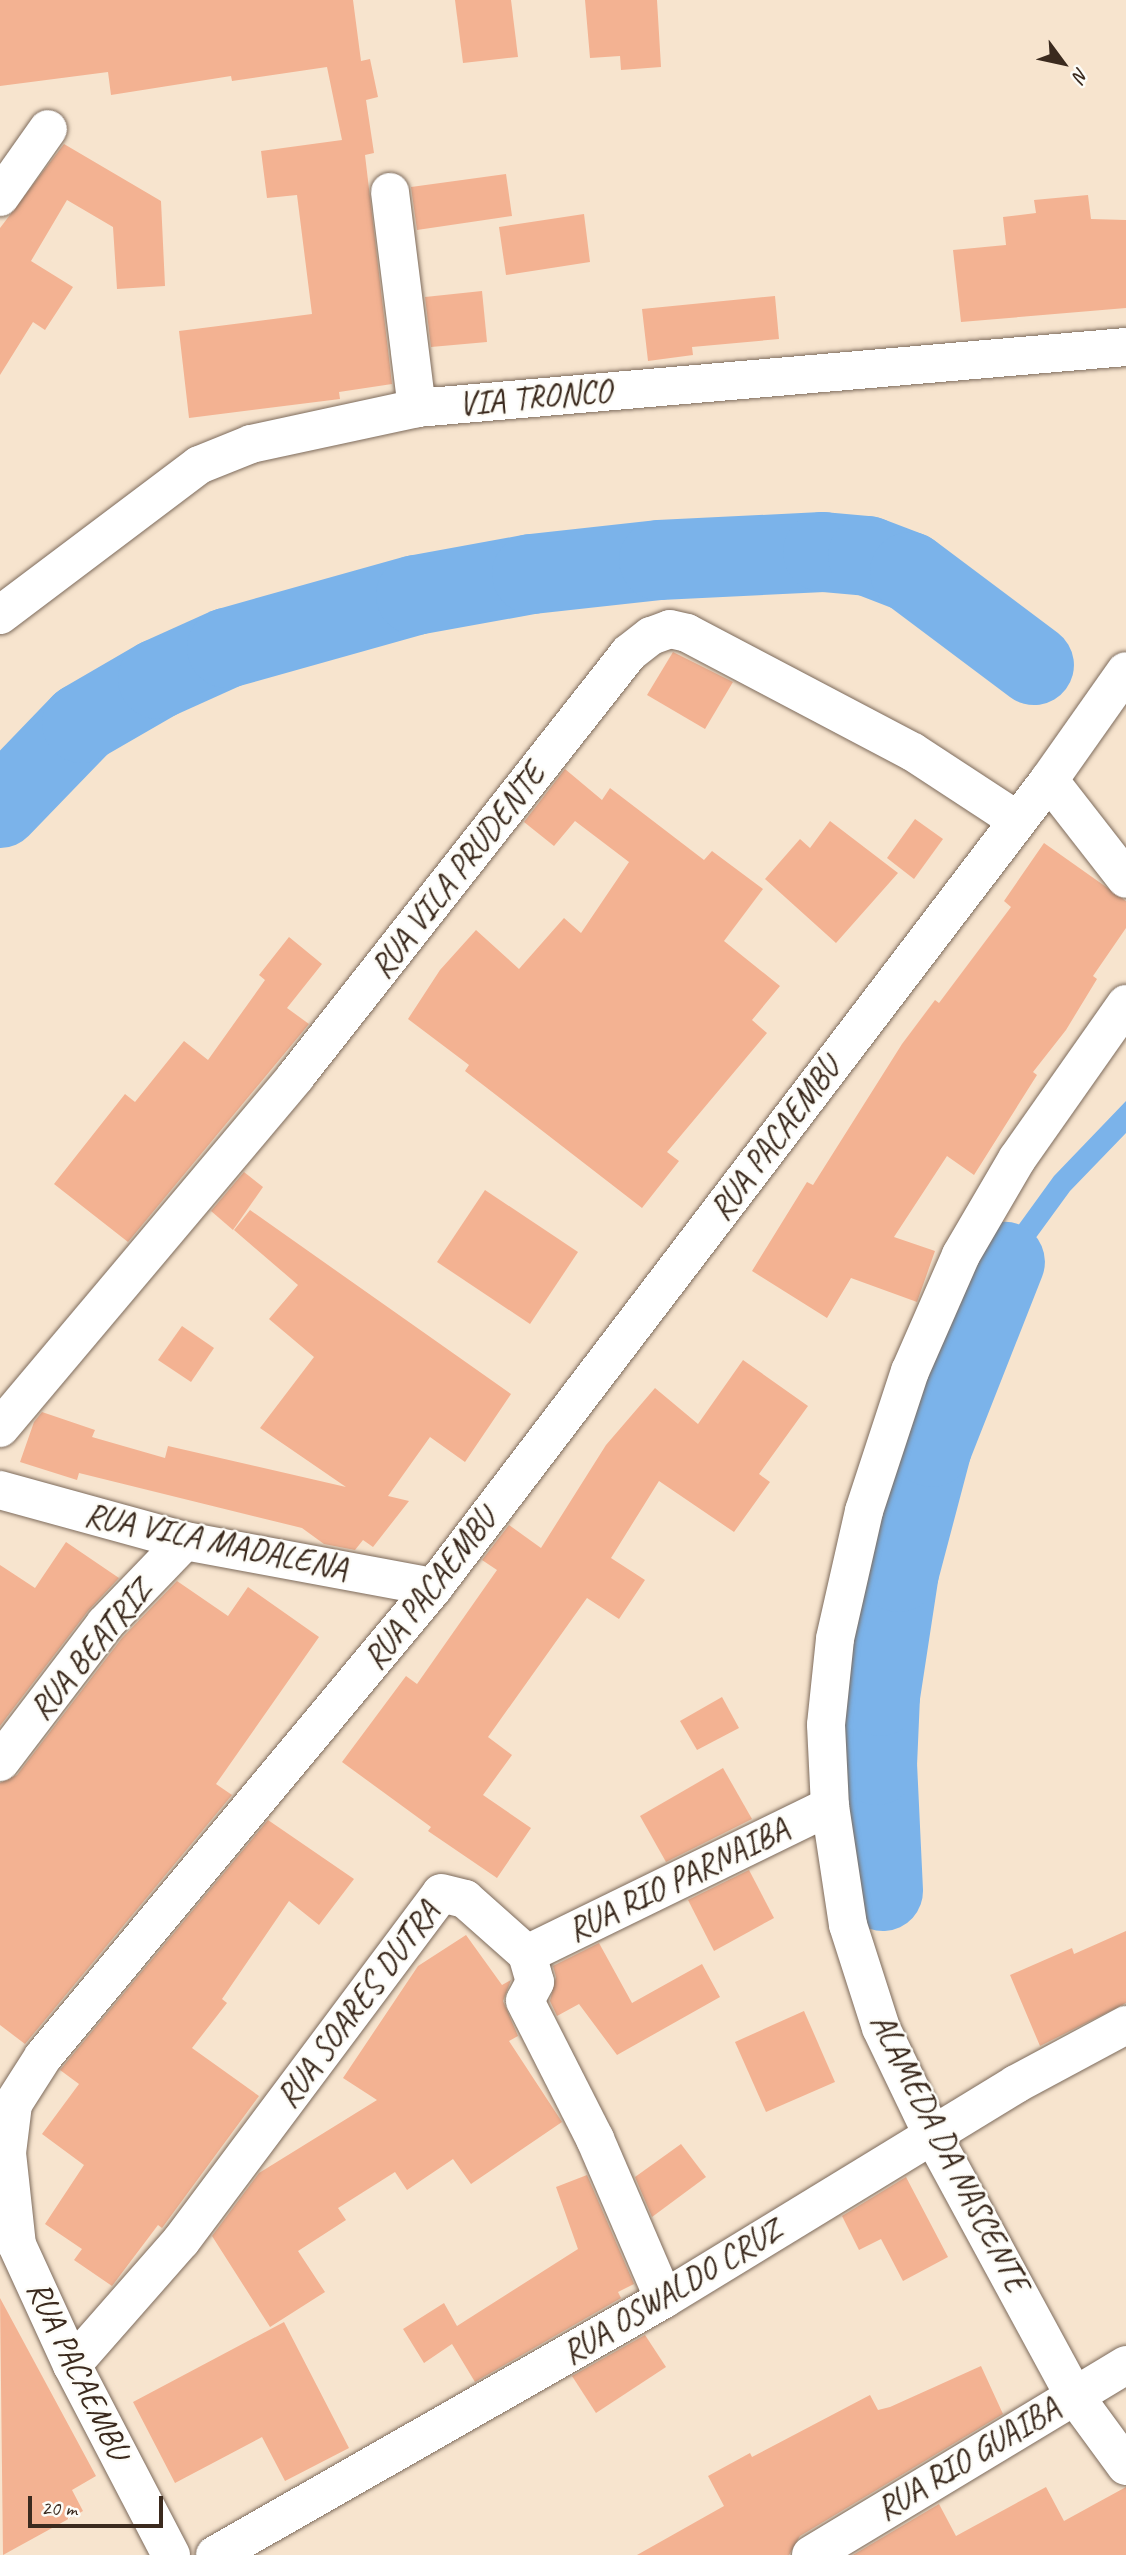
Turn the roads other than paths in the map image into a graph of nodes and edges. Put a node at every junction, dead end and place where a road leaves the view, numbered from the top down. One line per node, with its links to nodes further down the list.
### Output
1 (48, 129): 3 (street)
2 (390, 192): 5 (street)
3 (0, 197)
4 (1126, 346): 5 (street, VIA TRONCO)
5 (417, 408): 6 (street, VIA TRONCO)
6 (0, 615)
7 (1126, 671): 8 (street, RUA PACAEMBU)
8 (1049, 780): 9 (street, RUA PACAEMBU); 10 (street)
9 (1017, 820): 12 (street, RUA VILA PRUDENTE); 15 (street, RUA PACAEMBU)
10 (1126, 879)
11 (1126, 1004): 17 (street, ALAMEDA DA NASCENTE)
12 (0, 1428)
13 (0, 1490): 14 (street, RUA VILA MADALENA)
14 (186, 1541): 15 (street, RUA VILA MADALENA); 16 (street, RUA BEATRIZ)
15 (434, 1587): 22 (street, RUA PACAEMBU)
16 (0, 1762)
17 (830, 1806): 18 (street, RUA RIO PARNAIBA); 20 (street, ALAMEDA DA NASCENTE)
18 (527, 1954): 21 (street); 22 (street, RUA SOARES DUTRA)
19 (1126, 2025): 20 (street, RUA OSWALDO CRUZ)
20 (932, 2134): 21 (street, RUA OSWALDO CRUZ); 24 (street, ALAMEDA DA NASCENTE)
21 (664, 2299): 27 (street, RUA OSWALDO CRUZ)
22 (72, 2365): 26 (street, RUA PACAEMBU)
23 (1126, 2365): 24 (street, RUA RIO GUAIBA)
24 (1074, 2395): 25 (street, ALAMEDA DA NASCENTE); 28 (street, RUA RIO GUAIBA)
25 (1126, 2466)
26 (171, 2555)
27 (215, 2555)
28 (811, 2555)

